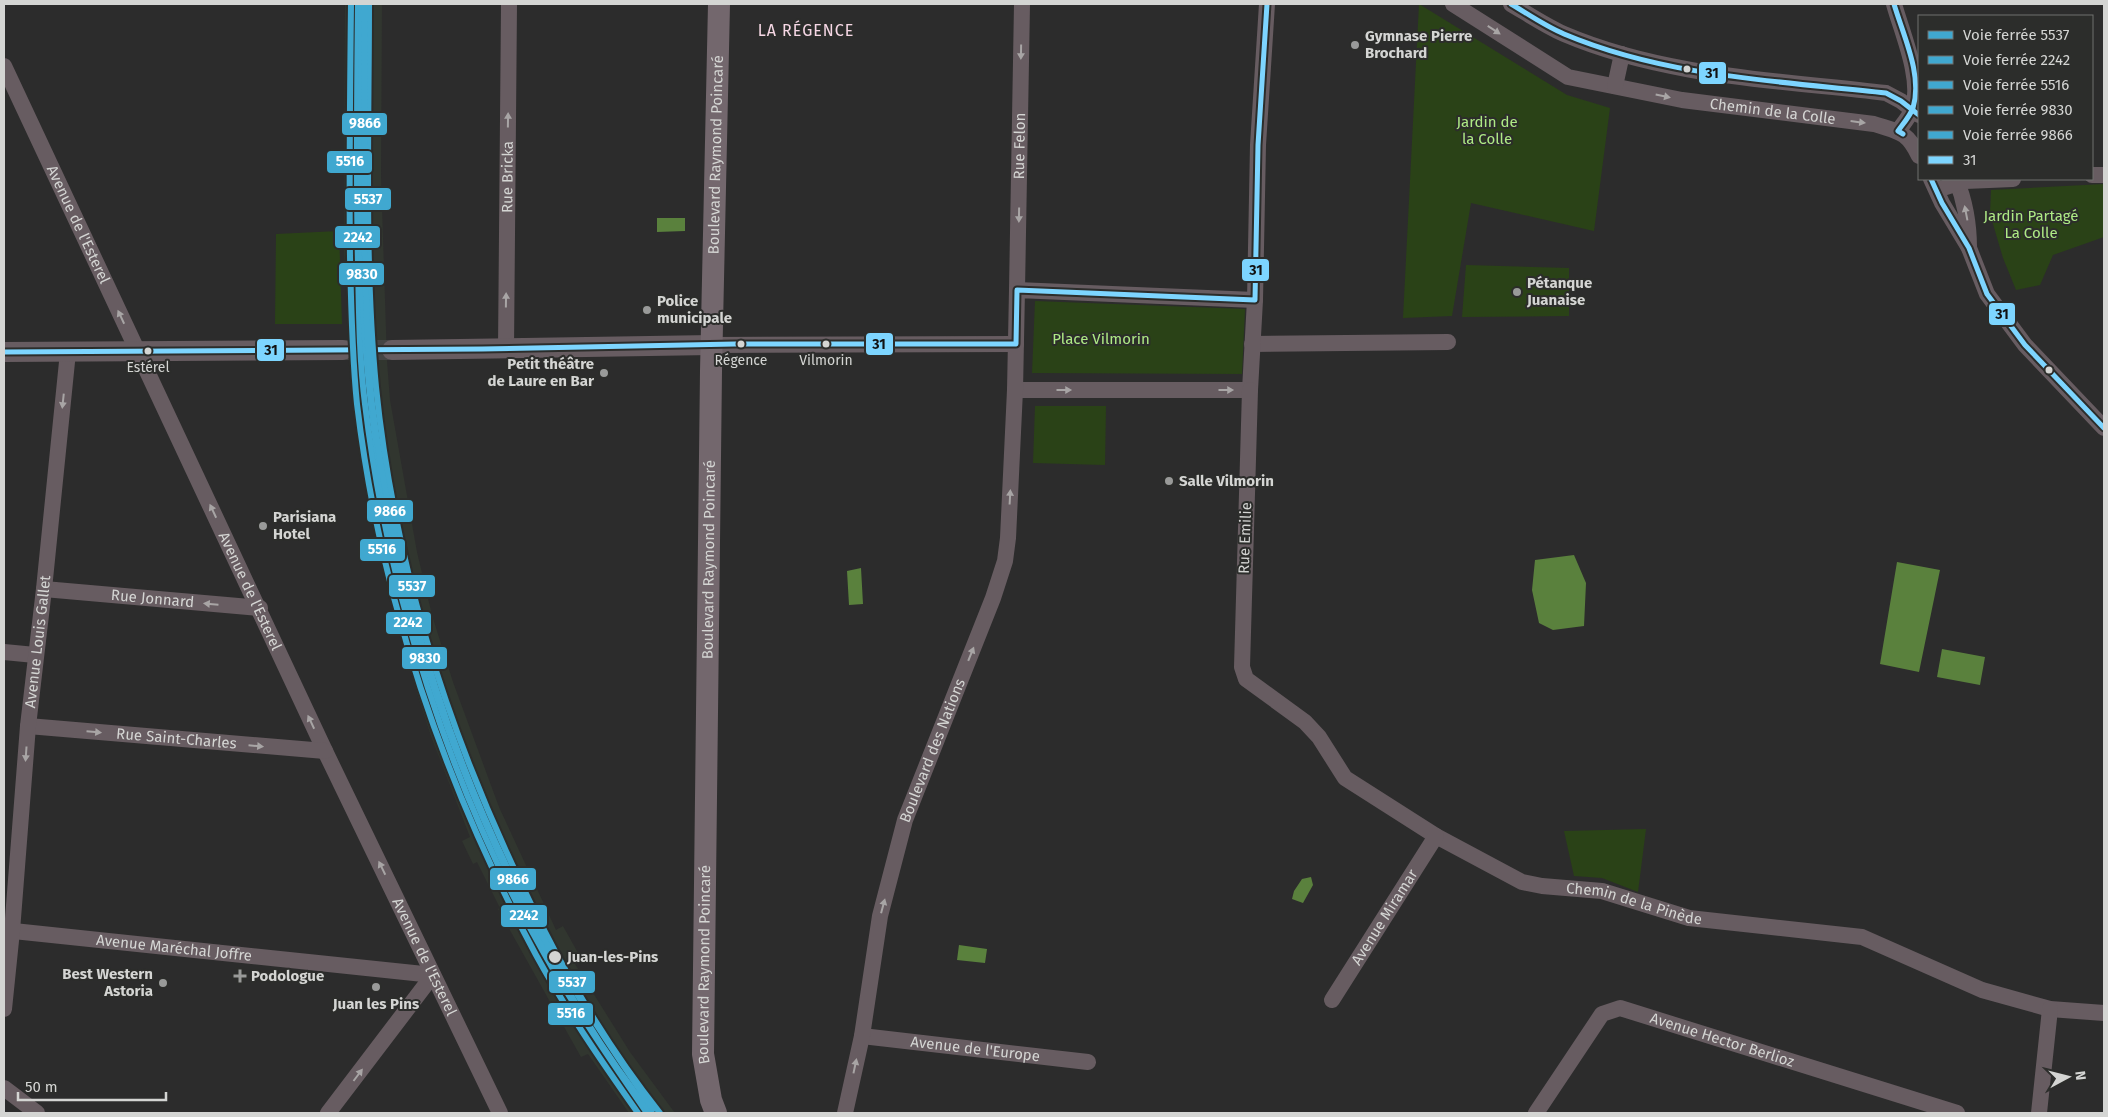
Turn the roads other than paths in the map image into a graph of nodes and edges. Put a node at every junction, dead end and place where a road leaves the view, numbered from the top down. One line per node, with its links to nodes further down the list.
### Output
1 (509, 4): 24 (street, Rue Bricka, one-way to 1)
2 (719, 4): 21 (main road, Boulevard Raymond Poincaré)
3 (1022, 4): 18 (street, Rue Felon, one-way to 18)
4 (1267, 4): 19 (street)
5 (1453, 4): 10 (street, Chemin de la Colle, one-way to 10)
6 (1511, 4): 8 (street, Chemin de la Colle)
7 (1894, 4): 11 (street)
8 (1622, 54): 10 (street); 11 (street, Chemin de la Colle)
9 (4, 66): 29 (street, Avenue de l'Esterel, one-way to 9)
10 (1615, 86): 12 (street, Chemin de la Colle, one-way to 12)
11 (1916, 112): 12 (street)
12 (1898, 131): 13 (street, Chemin de la Colle)
13 (1918, 154)
14 (1985, 180): 15 (street)
15 (1957, 181): 16 (street); 17 (street, one-way to 15)
16 (1934, 185): 17 (street)
17 (1969, 248): 32 (street)
18 (1017, 290): 19 (street); 22 (street)
19 (1255, 300): 23 (street)
20 (1448, 342): 23 (street)
21 (712, 344): 22 (street); 24 (street); 53 (main road, Boulevard Raymond Poincaré)
22 (1016, 344): 30 (street)
23 (1252, 344): 31 (street)
24 (506, 349): 26 (street)
25 (343, 350): 29 (street)
26 (392, 350)
27 (4, 352): 28 (street)
28 (68, 352): 29 (street); 33 (street, Avenue Louis Gallet, one-way to 33)
29 (138, 352): 34 (street, Avenue de l'Esterel, one-way to 29)
30 (1015, 390): 31 (street, one-way to 31); 47 (street, Boulevard des Nations, one-way to 30)
31 (1250, 390): 37 (street, Rue Emilie)
32 (2104, 428)
33 (44, 589): 34 (street, Rue Jonnard, one-way to 33); 36 (street, Avenue Louis Gallet)
34 (260, 608): 39 (street, Avenue de l'Esterel, one-way to 34)
35 (4, 652): 36 (street)
36 (35, 655): 38 (street, Avenue Louis Gallet)
37 (1242, 656): 40 (street, Chemin de la Pinède)
38 (28, 726): 39 (street, Rue Saint-Charles, one-way to 39); 41 (street, Avenue Louis Gallet, one-way to 41)
39 (325, 751): 42 (street, Avenue de l'Esterel, one-way to 39)
40 (1436, 836): 43 (street, Avenue Miramar); 45 (street, Chemin de la Pinède)
41 (8, 930): 42 (street, Avenue Maréchal Joffre); 44 (street, Avenue Louis Gallet)
42 (433, 975): 51 (street, one-way to 42); 52 (street, Avenue de l'Esterel)
43 (1332, 1000)
44 (4, 1009)
45 (2050, 1009): 46 (street, Chemin de la Pinède); 57 (street)
46 (2104, 1013)
47 (862, 1036): 48 (street, Avenue de l'Europe); 54 (street, Boulevard des Nations, one-way to 47)
48 (1088, 1062)
49 (4, 1088): 50 (street)
50 (37, 1113)
51 (328, 1113)
52 (500, 1113)
53 (716, 1113)
54 (845, 1113)
55 (1536, 1113): 56 (street, Avenue Hector Berlioz)
56 (1957, 1113)
57 (2038, 1113)

